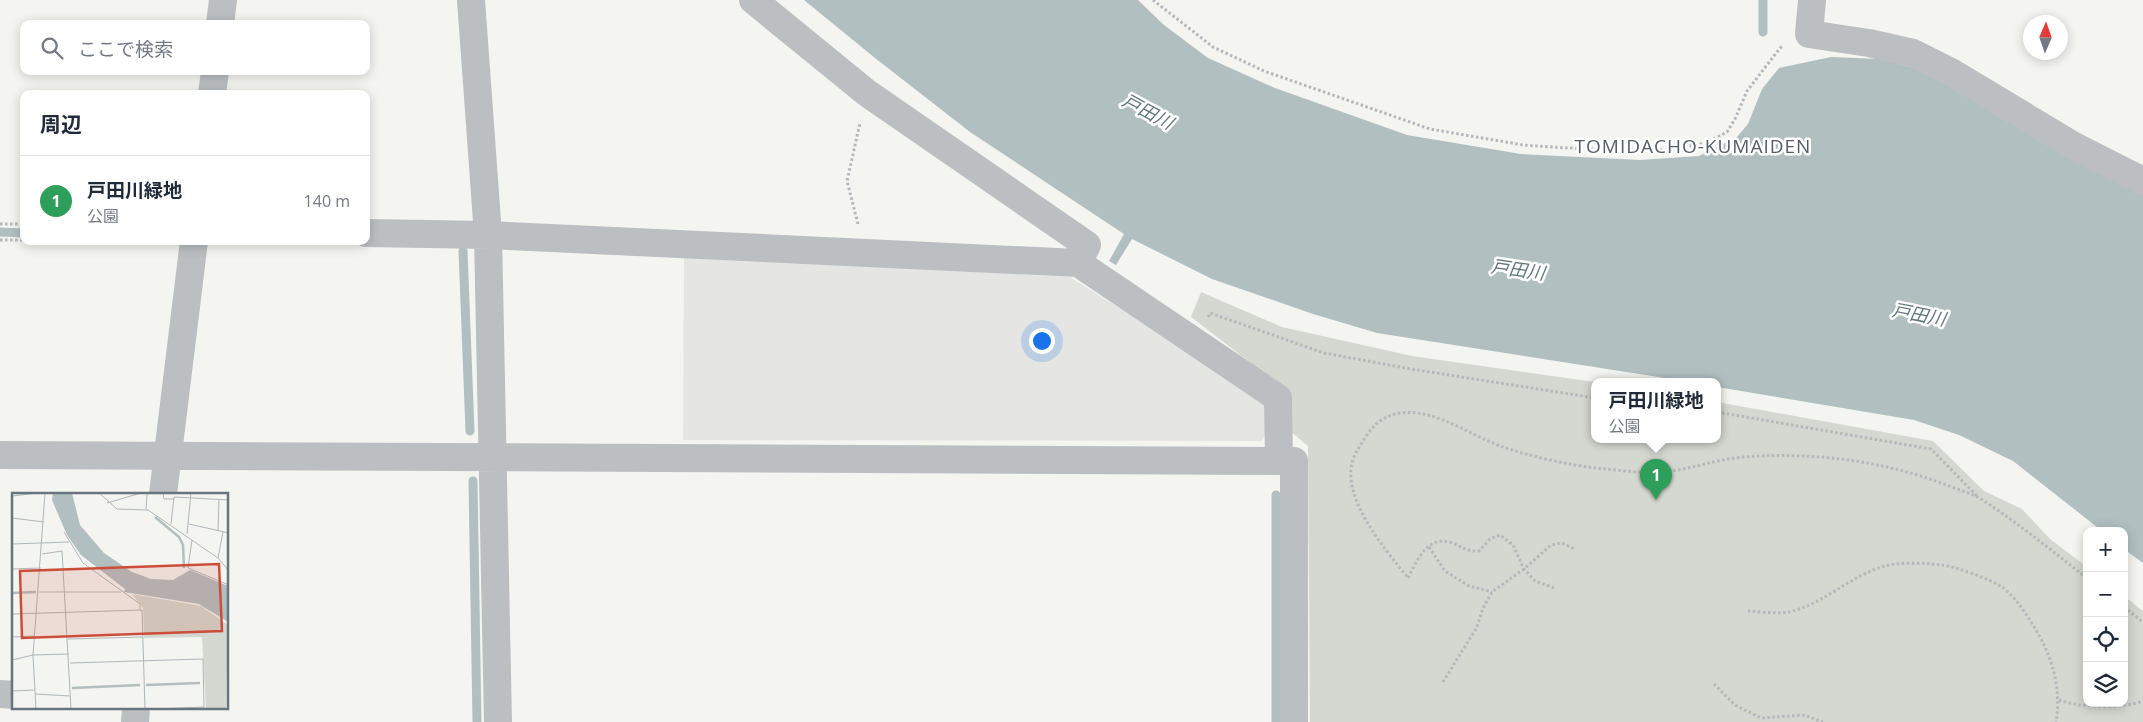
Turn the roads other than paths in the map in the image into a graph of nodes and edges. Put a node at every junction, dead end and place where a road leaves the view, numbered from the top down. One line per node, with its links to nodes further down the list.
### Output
1 (223, 0): 5 (street)
2 (472, 0): 10 (street)
3 (753, 0): 12 (street)
4 (1812, 0): 8 (street)
5 (220, 20)
6 (214, 75): 7 (street)
7 (213, 90)
8 (2143, 180)
9 (370, 233): 10 (street)
10 (488, 234): 12 (street); 15 (street)
11 (194, 245): 14 (street)
12 (1078, 263): 16 (street)
13 (0, 455): 14 (street)
14 (168, 455): 15 (street); 17 (street)
15 (493, 457): 16 (street); 18 (street)
16 (1279, 460): 19 (street)
17 (163, 493)
18 (498, 722)
19 (1294, 722)

